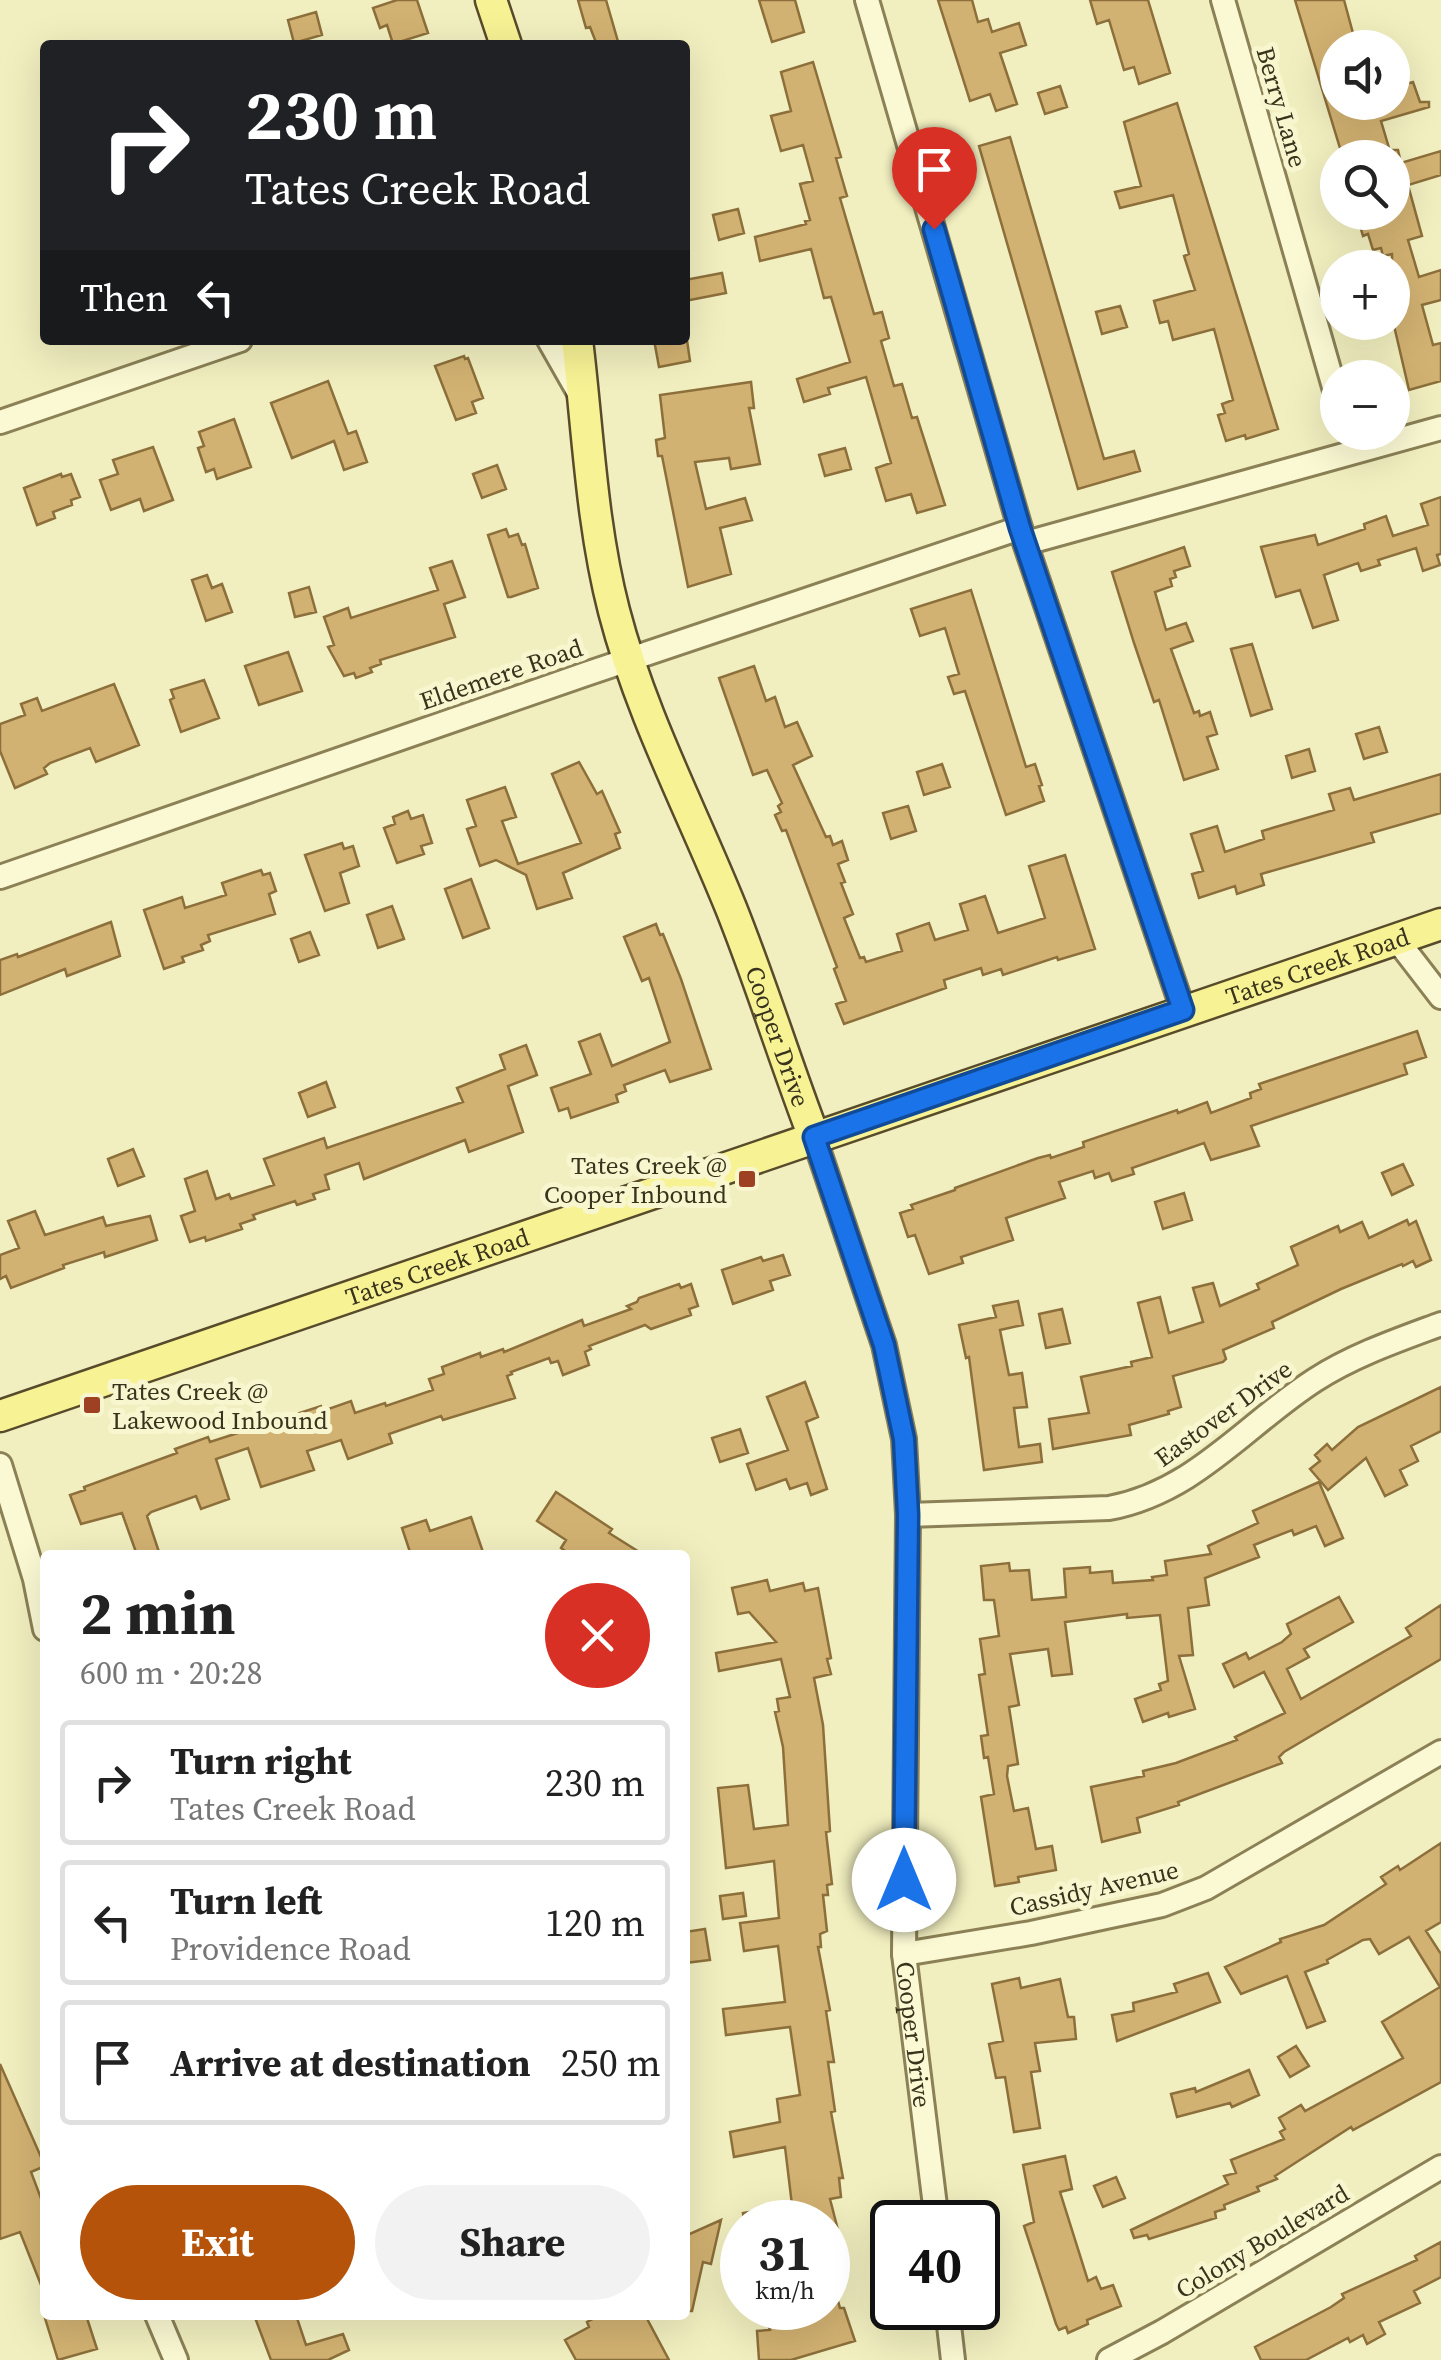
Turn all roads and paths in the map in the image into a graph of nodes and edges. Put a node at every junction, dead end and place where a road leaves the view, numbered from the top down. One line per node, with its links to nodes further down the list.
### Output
1 (491, 0): 4 (main road)
2 (867, 0): 14 (street)
3 (1223, 0): 8 (street, Berry Lane)
4 (504, 40)
5 (225, 345): 10 (street)
6 (551, 345): 9 (street)
7 (577, 345): 9 (main road, Cooper Drive)
8 (1326, 360)
9 (582, 399): 15 (main road, Cooper Drive)
10 (0, 422)
11 (1441, 428): 12 (street, Eldemere Road)
12 (1410, 433)
13 (1325, 450): 14 (street, Eldemere Road)
14 (1023, 536): 15 (street, Eldemere Road); 20 (street)
15 (629, 660): 16 (street, Eldemere Road); 21 (main road, Cooper Drive)
16 (0, 877)
17 (1441, 924): 18 (main road, Tates Creek Road)
18 (1397, 940): 19 (street); 20 (main road, Tates Creek Road)
19 (1441, 998)
20 (1183, 1010): 21 (main road, Tates Creek Road)
21 (814, 1137): 23 (main road, Tates Creek Road); 25 (street, Cooper Drive)
22 (1441, 1324): 25 (street, Eastover Drive)
23 (0, 1416)
24 (0, 1465): 26 (street)
25 (908, 1515): 28 (street, Cooper Drive)
26 (40, 1604)
27 (1441, 1752): 28 (street, Cassidy Avenue)
28 (904, 1954): 30 (street, Cooper Drive)
29 (1441, 2167): 35 (street, Colony Boulevard)
30 (933, 2200)
31 (160, 2320): 33 (street)
32 (950, 2330): 34 (street)
33 (176, 2360)
34 (953, 2360)
35 (1109, 2360)

